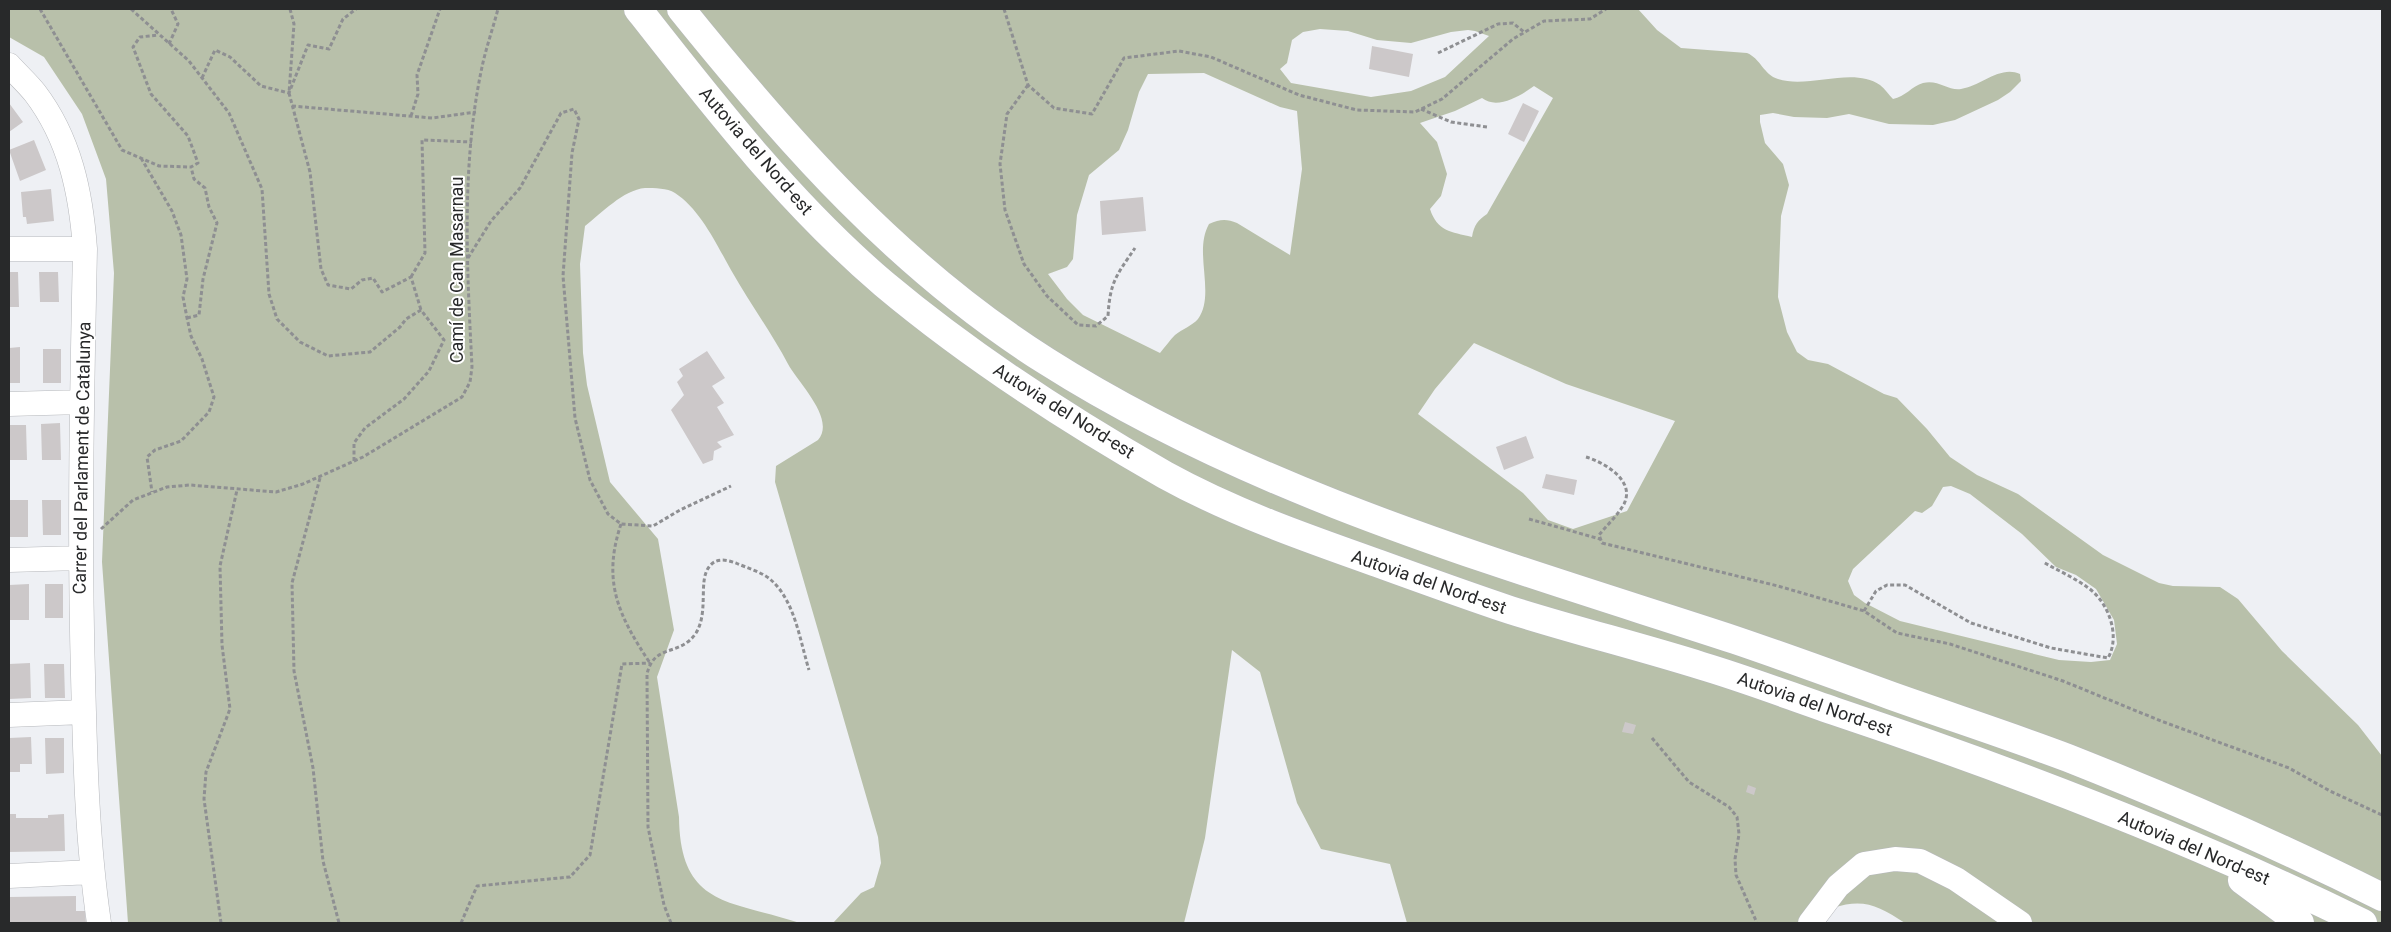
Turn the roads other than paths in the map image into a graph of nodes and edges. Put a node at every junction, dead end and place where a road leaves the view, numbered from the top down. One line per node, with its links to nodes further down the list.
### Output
1 (638, 9): 12 (highway, Autovia del Nord-est)
2 (681, 9): 15 (highway, Autovia del Nord-est)
3 (9, 65): 4 (street, Carrer del Parlament de Catalunya)
4 (85, 249): 5 (street); 6 (street, Carrer del Parlament de Catalunya)
5 (9, 250)
6 (82, 402): 7 (street); 8 (street, Carrer del Parlament de Catalunya)
7 (9, 404)
8 (80, 558): 9 (street); 10 (street, Carrer del Parlament de Catalunya)
9 (9, 560)
10 (84, 712): 11 (street); 13 (street, Carrer del Parlament de Catalunya)
11 (9, 715)
12 (2217, 857): 19 (highway); 20 (highway, Autovia del Nord-est)
13 (92, 872): 14 (street); 16 (street, Carrer del Parlament de Catalunya)
14 (9, 876)
15 (2382, 896)
16 (99, 923)
17 (1810, 923): 18 (street)
18 (2020, 923)
19 (2300, 923)
20 (2363, 923)

